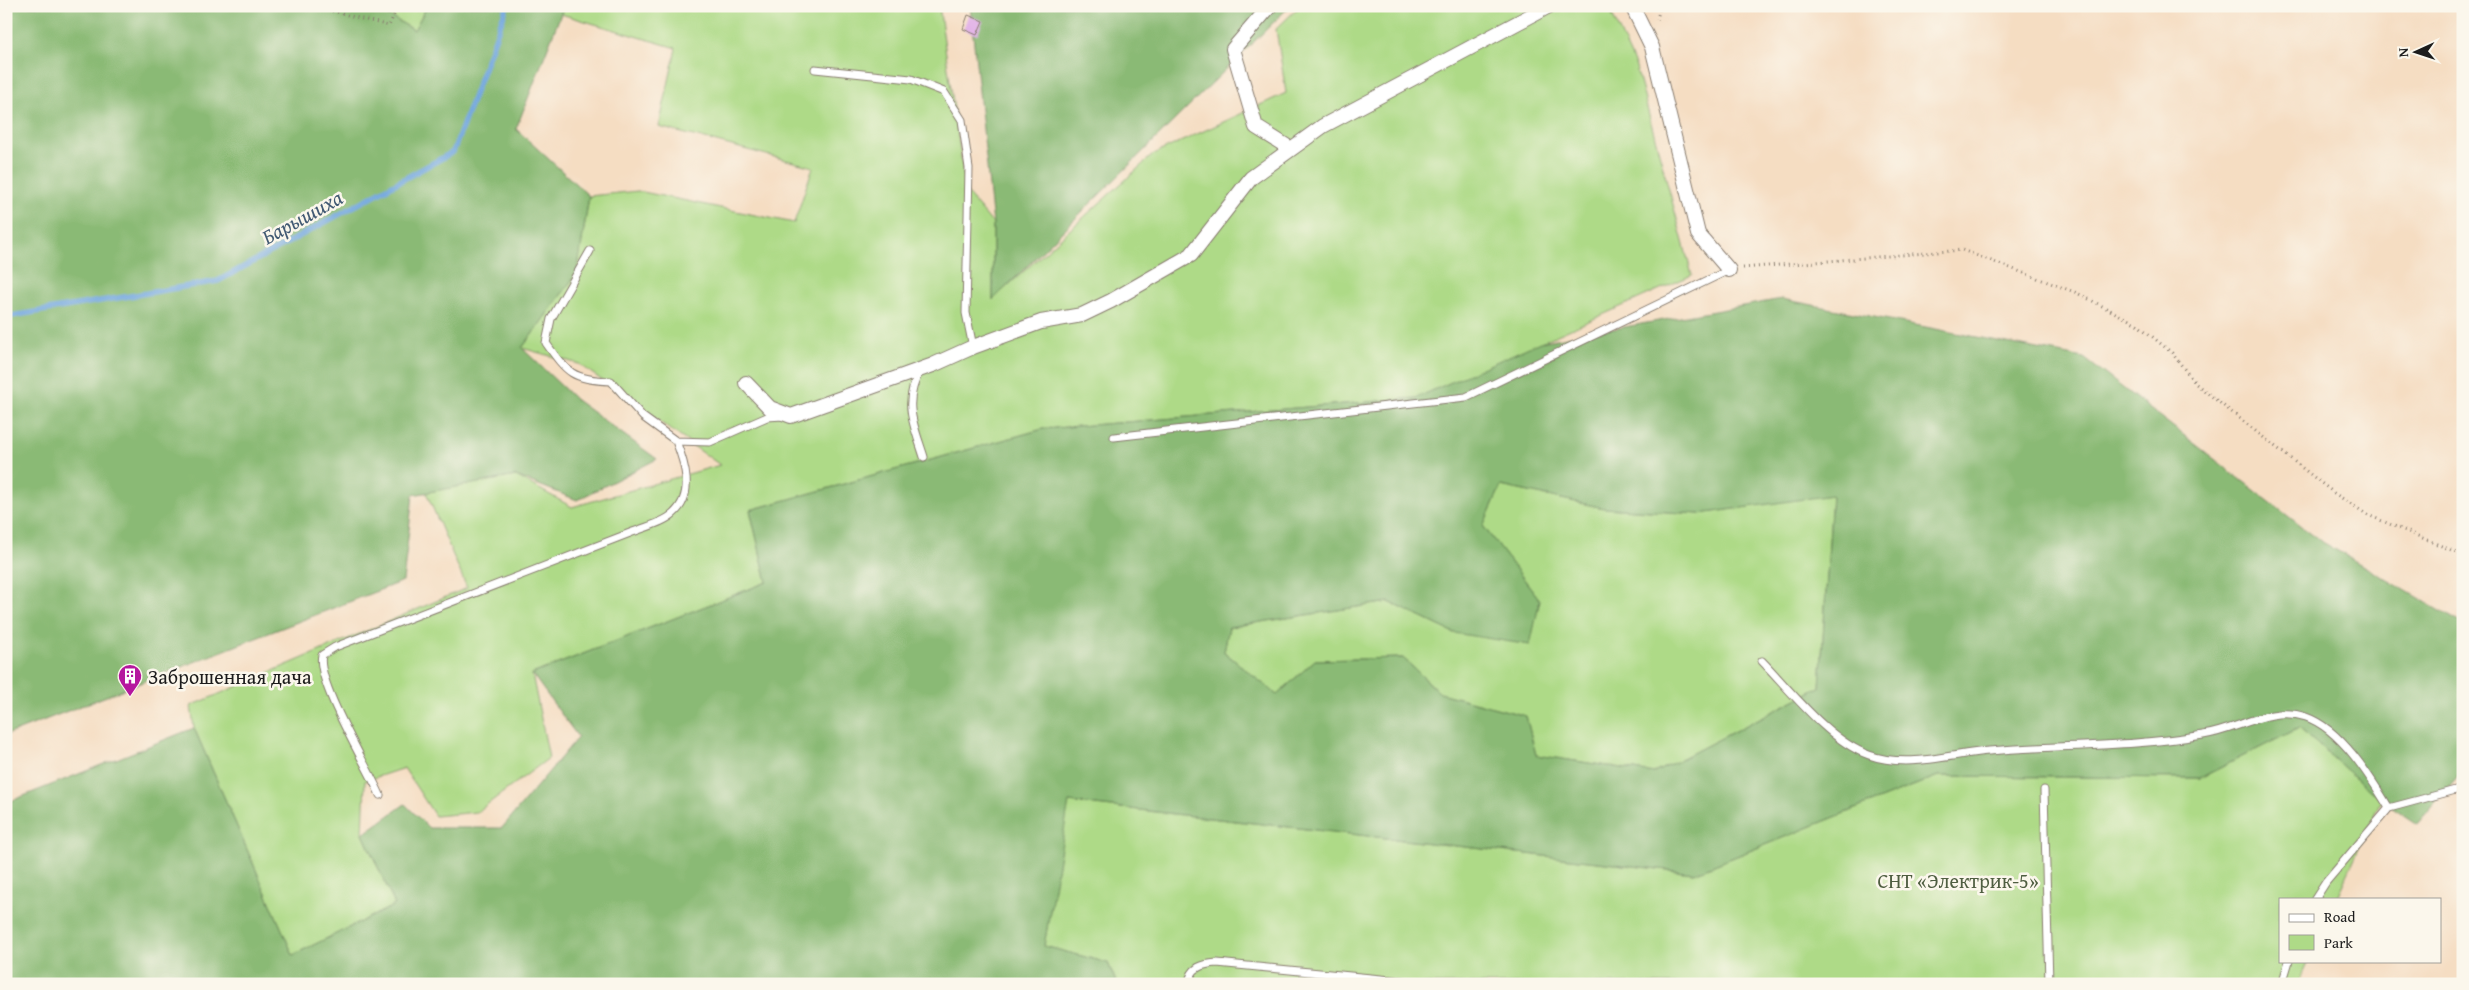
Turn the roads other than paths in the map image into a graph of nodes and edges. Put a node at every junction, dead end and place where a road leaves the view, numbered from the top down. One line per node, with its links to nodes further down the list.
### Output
1 (1270, 6): 5 (street)
2 (1549, 6): 5 (street)
3 (1632, 6): 7 (street)
4 (815, 70): 8 (lane)
5 (1291, 149): 8 (street)
6 (590, 251): 13 (lane)
7 (1728, 270): 12 (lane)
8 (973, 347): 9 (street)
9 (921, 369): 11 (street); 14 (lane)
10 (746, 383): 11 (street)
11 (791, 416): 13 (lane)
12 (1114, 436)
13 (676, 441): 18 (lane)
14 (924, 457)
15 (1762, 661): 19 (lane)
16 (2463, 788): 19 (lane)
17 (2044, 790): 24 (lane)
18 (380, 795)
19 (2389, 808): 20 (lane)
20 (2317, 898)
21 (2289, 962): 25 (lane)
22 (1189, 984): 23 (lane)
23 (1432, 984)
24 (2049, 984)
25 (2282, 984)

